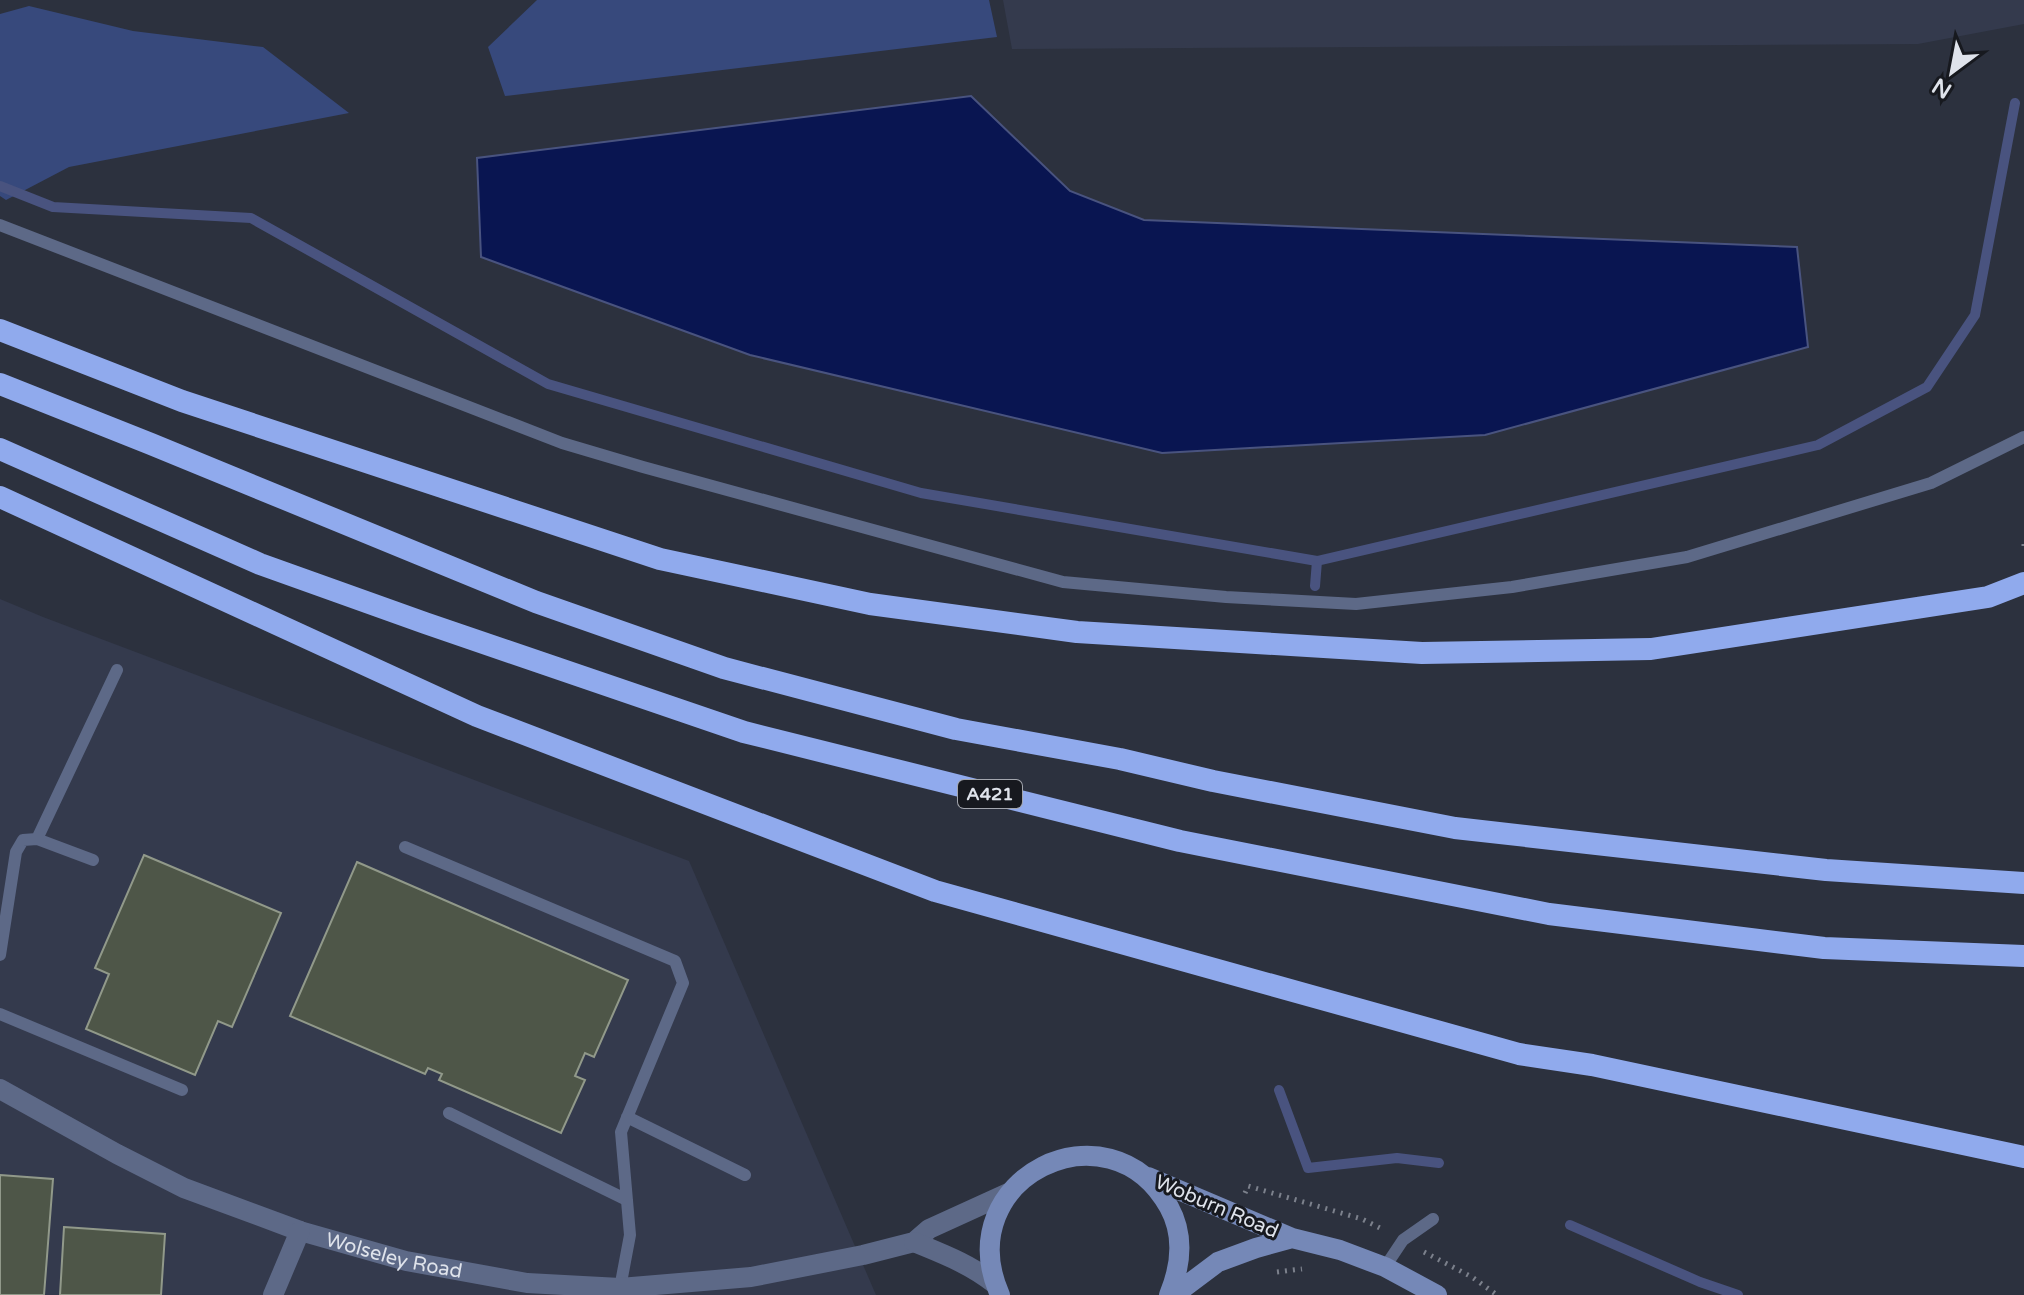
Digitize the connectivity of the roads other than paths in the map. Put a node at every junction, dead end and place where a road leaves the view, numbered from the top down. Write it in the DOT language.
graph roads {
  1 [pos="0,225"];
  2 [pos="0,330"];
  3 [pos="0,384"];
  4 [pos="2024,437"];
  5 [pos="0,449"];
  6 [pos="0,497"];
  7 [pos="2024,583"];
  8 [pos="117,670"];
  9 [pos="37,839"];
  10 [pos="405,847"];
  11 [pos="93,860"];
  12 [pos="2024,883"];
  13 [pos="0,955"];
  14 [pos="2024,956"];
  15 [pos="0,1014"];
  16 [pos="0,1089"];
  17 [pos="182,1090"];
  18 [pos="449,1113"];
  19 [pos="627,1117"];
  20 [pos="2024,1157"];
  21 [pos="1141,1173"];
  22 [pos="745,1175"];
  23 [pos="1008,1193"];
  24 [pos="627,1200"];
  25 [pos="1433,1219"];
  26 [pos="300,1231"];
  27 [pos="1292,1238"];
  28 [pos="914,1242"];
  29 [pos="1385,1267"];
  30 [pos="620,1288"];
  31 [pos="997,1290"];
  32 [pos="273,1295"];
  33 [pos="1172,1295"];
  34 [pos="1437,1295"];
  1 -- 4 [label="lane"];
  2 -- 7 [label="highway"];
  3 -- 12 [label="highway"];
  5 -- 14 [label="highway, A421"];
  6 -- 20 [label="highway"];
  8 -- 9 [label="lane"];
  9 -- 11 [label="lane"];
  9 -- 13 [label="lane"];
  10 -- 19 [label="lane"];
  15 -- 17 [label="lane"];
  16 -- 26 [label="street, Wolseley Road"];
  18 -- 24 [label="lane"];
  19 -- 22 [label="lane"];
  19 -- 24 [label="lane"];
  21 -- 23 [label="main road, Woburn Road"];
  21 -- 27 [label="main road, Woburn Road"];
  21 -- 33 [label="main road"];
  23 -- 28 [label="street, Wolseley Road"];
  23 -- 31 [label="main road"];
  24 -- 30 [label="lane"];
  25 -- 29 [label="lane"];
  26 -- 30 [label="street, Wolseley Road"];
  26 -- 32 [label="street"];
  27 -- 29 [label="main road, Woburn Road"];
  27 -- 33 [label="main road, Woburn Road"];
  28 -- 30 [label="street, Wolseley Road"];
  28 -- 31 [label="street"];
  29 -- 34 [label="main road, Woburn Road"];
}
